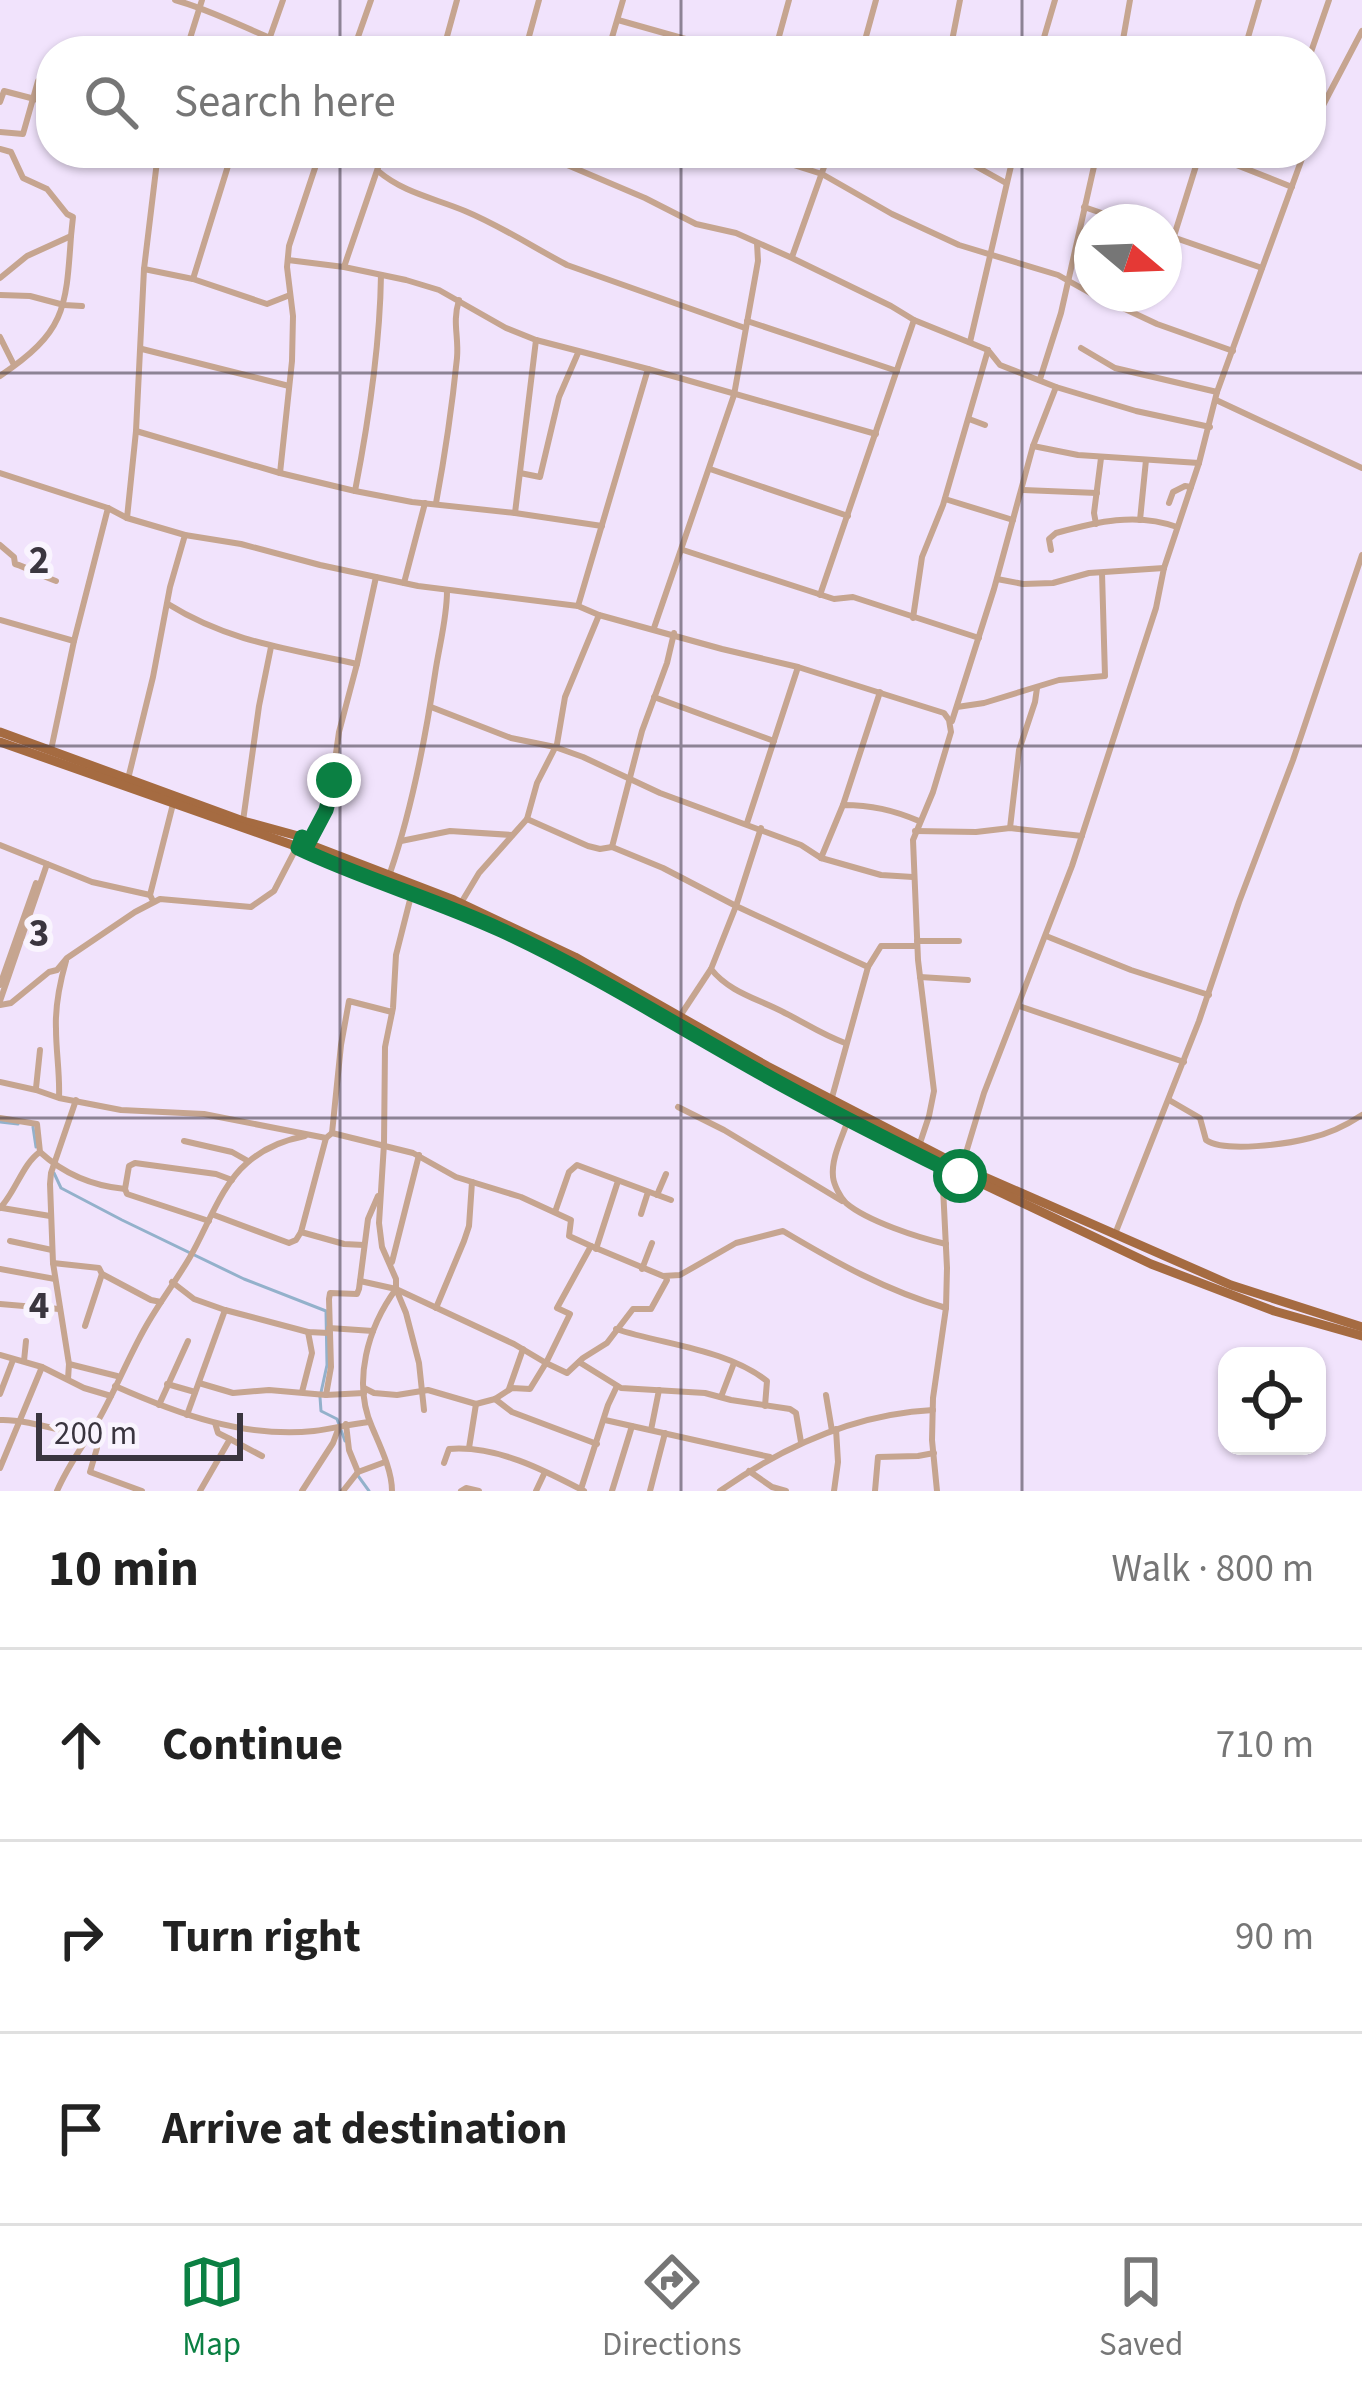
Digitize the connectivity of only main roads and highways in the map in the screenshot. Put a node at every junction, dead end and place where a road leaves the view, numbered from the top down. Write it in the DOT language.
graph roads {
  1 [pos="1,742"];
  2 [pos="303,843"];
  3 [pos="1113,1240"];
  4 [pos="1362,1331"];
  1 -- 2 [label="main road"];
  1 -- 2 [label="main road"];
  2 -- 3 [label="main road"];
  2 -- 3 [label="main road"];
  3 -- 4 [label="main road"];
}
